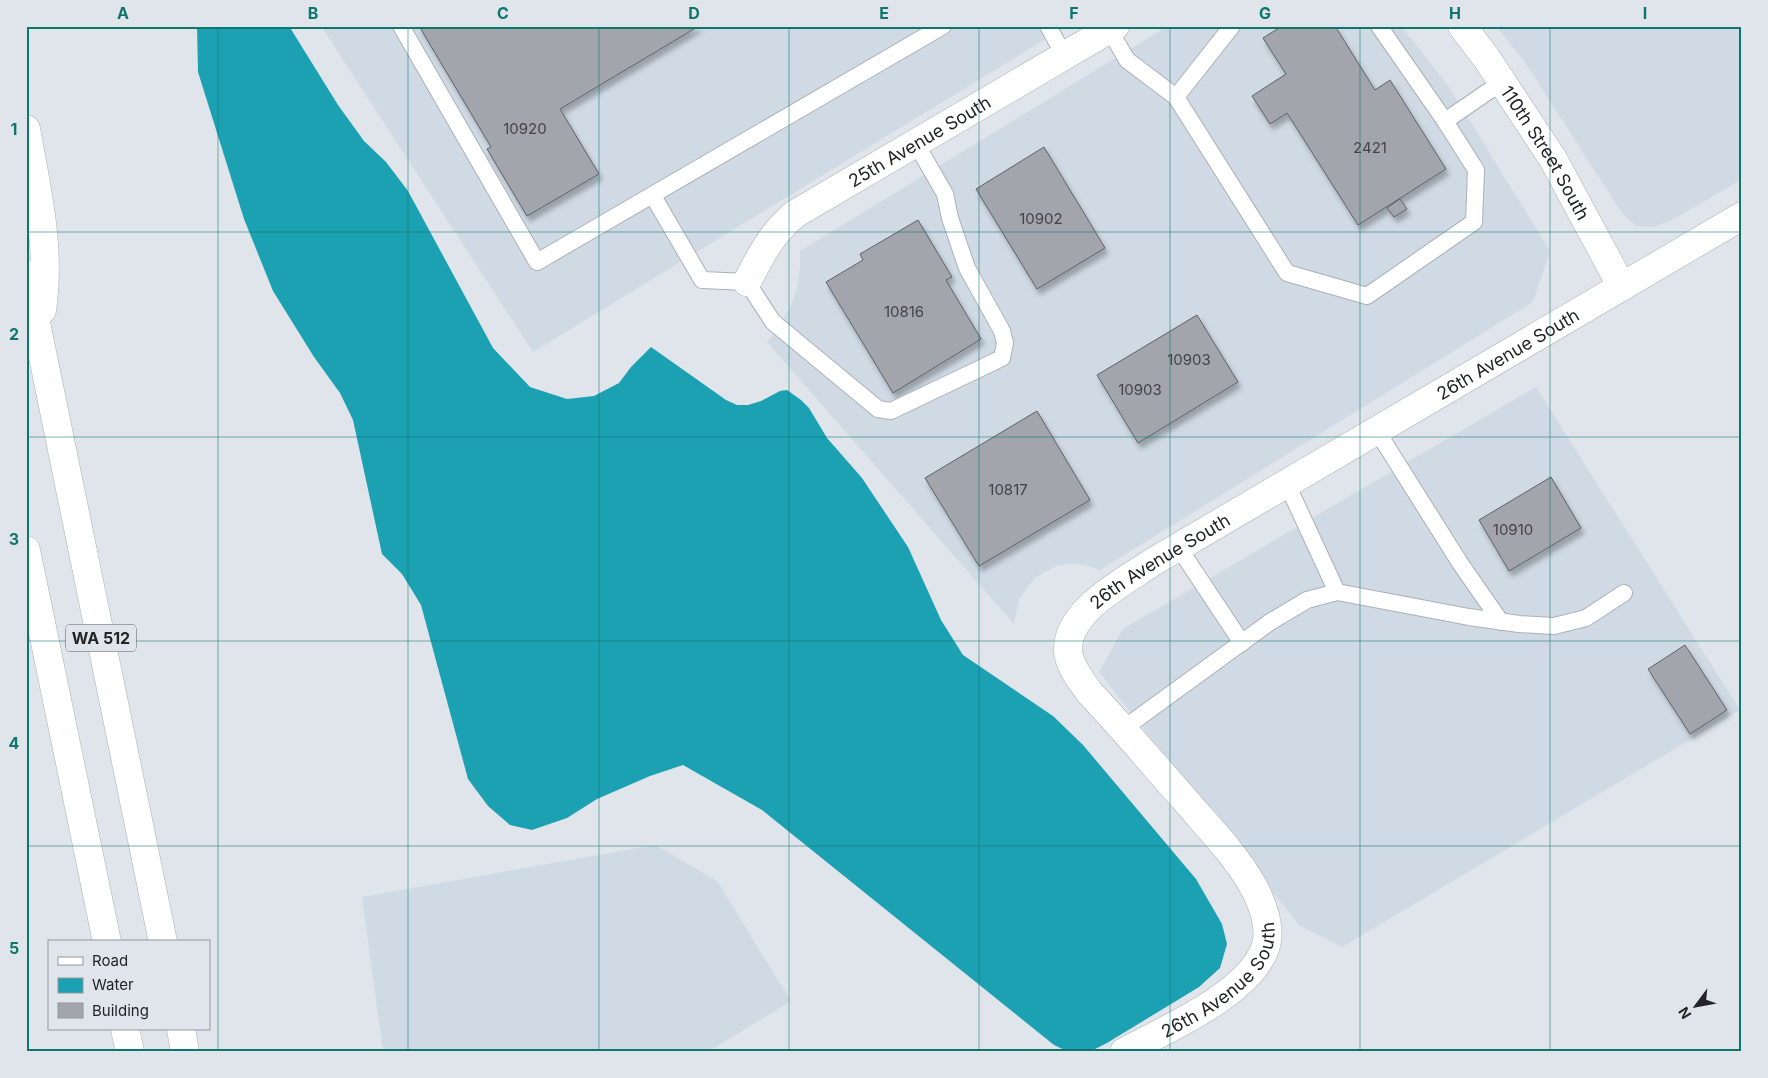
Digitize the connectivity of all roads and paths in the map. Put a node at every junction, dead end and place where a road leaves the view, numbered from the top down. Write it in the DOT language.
graph roads {
  1 [pos="400,26"];
  2 [pos="943,26"];
  3 [pos="1048,26"];
  4 [pos="1232,26"];
  5 [pos="1379,26"];
  6 [pos="1462,26"];
  7 [pos="1112,28"];
  8 [pos="1064,56"];
  9 [pos="1502,82"];
  10 [pos="1176,96"];
  11 [pos="1445,121"];
  12 [pos="26,129"];
  13 [pos="915,142"];
  14 [pos="652,196"];
  15 [pos="1742,216"];
  16 [pos="26,274"];
  17 [pos="747,282"];
  18 [pos="1622,287"];
  19 [pos="39,333"];
  20 [pos="1376,431"];
  21 [pos="1287,484"];
  22 [pos="1179,548"];
  23 [pos="26,550"];
  24 [pos="1337,592"];
  25 [pos="1624,593"];
  26 [pos="1501,622"];
  27 [pos="1242,643"];
  28 [pos="1123,730"];
  29 [pos="107,940"];
  30 [pos="163,940"];
  31 [pos="125,1030"];
  32 [pos="181,1030"];
  33 [pos="130,1052"];
  34 [pos="185,1052"];
  35 [pos="1124,1052"];
  1 -- 14 [label="lane"];
  2 -- 14 [label="lane"];
  3 -- 8 [label="lane"];
  4 -- 10 [label="lane"];
  5 -- 11 [label="lane"];
  6 -- 9 [label="main road, 110th Street South"];
  7 -- 8 [label="main road, 25th Avenue South"];
  7 -- 10 [label="lane"];
  8 -- 13 [label="main road, 25th Avenue South"];
  9 -- 11 [label="lane"];
  9 -- 18 [label="main road, 110th Street South"];
  10 -- 11 [label="lane"];
  12 -- 19 [label="main road"];
  13 -- 17 [label="main road, 25th Avenue South"];
  13 -- 17 [label="lane"];
  14 -- 17 [label="lane"];
  15 -- 18 [label="main road, 26th Avenue South"];
  16 -- 19 [label="main road, WA 512"];
  18 -- 20 [label="main road, 26th Avenue South"];
  19 -- 30 [label="main road, WA 512"];
  20 -- 21 [label="main road, 26th Avenue South"];
  20 -- 26 [label="lane"];
  21 -- 22 [label="main road, 26th Avenue South"];
  21 -- 24 [label="lane"];
  22 -- 27 [label="lane"];
  22 -- 28 [label="main road, 26th Avenue South"];
  23 -- 29 [label="main road, WA 512"];
  24 -- 26 [label="lane"];
  24 -- 27 [label="lane"];
  25 -- 26 [label="lane"];
  27 -- 28 [label="lane"];
  28 -- 35 [label="main road, 26th Avenue South"];
  31 -- 33 [label="main road"];
  32 -- 34 [label="main road"];
}
